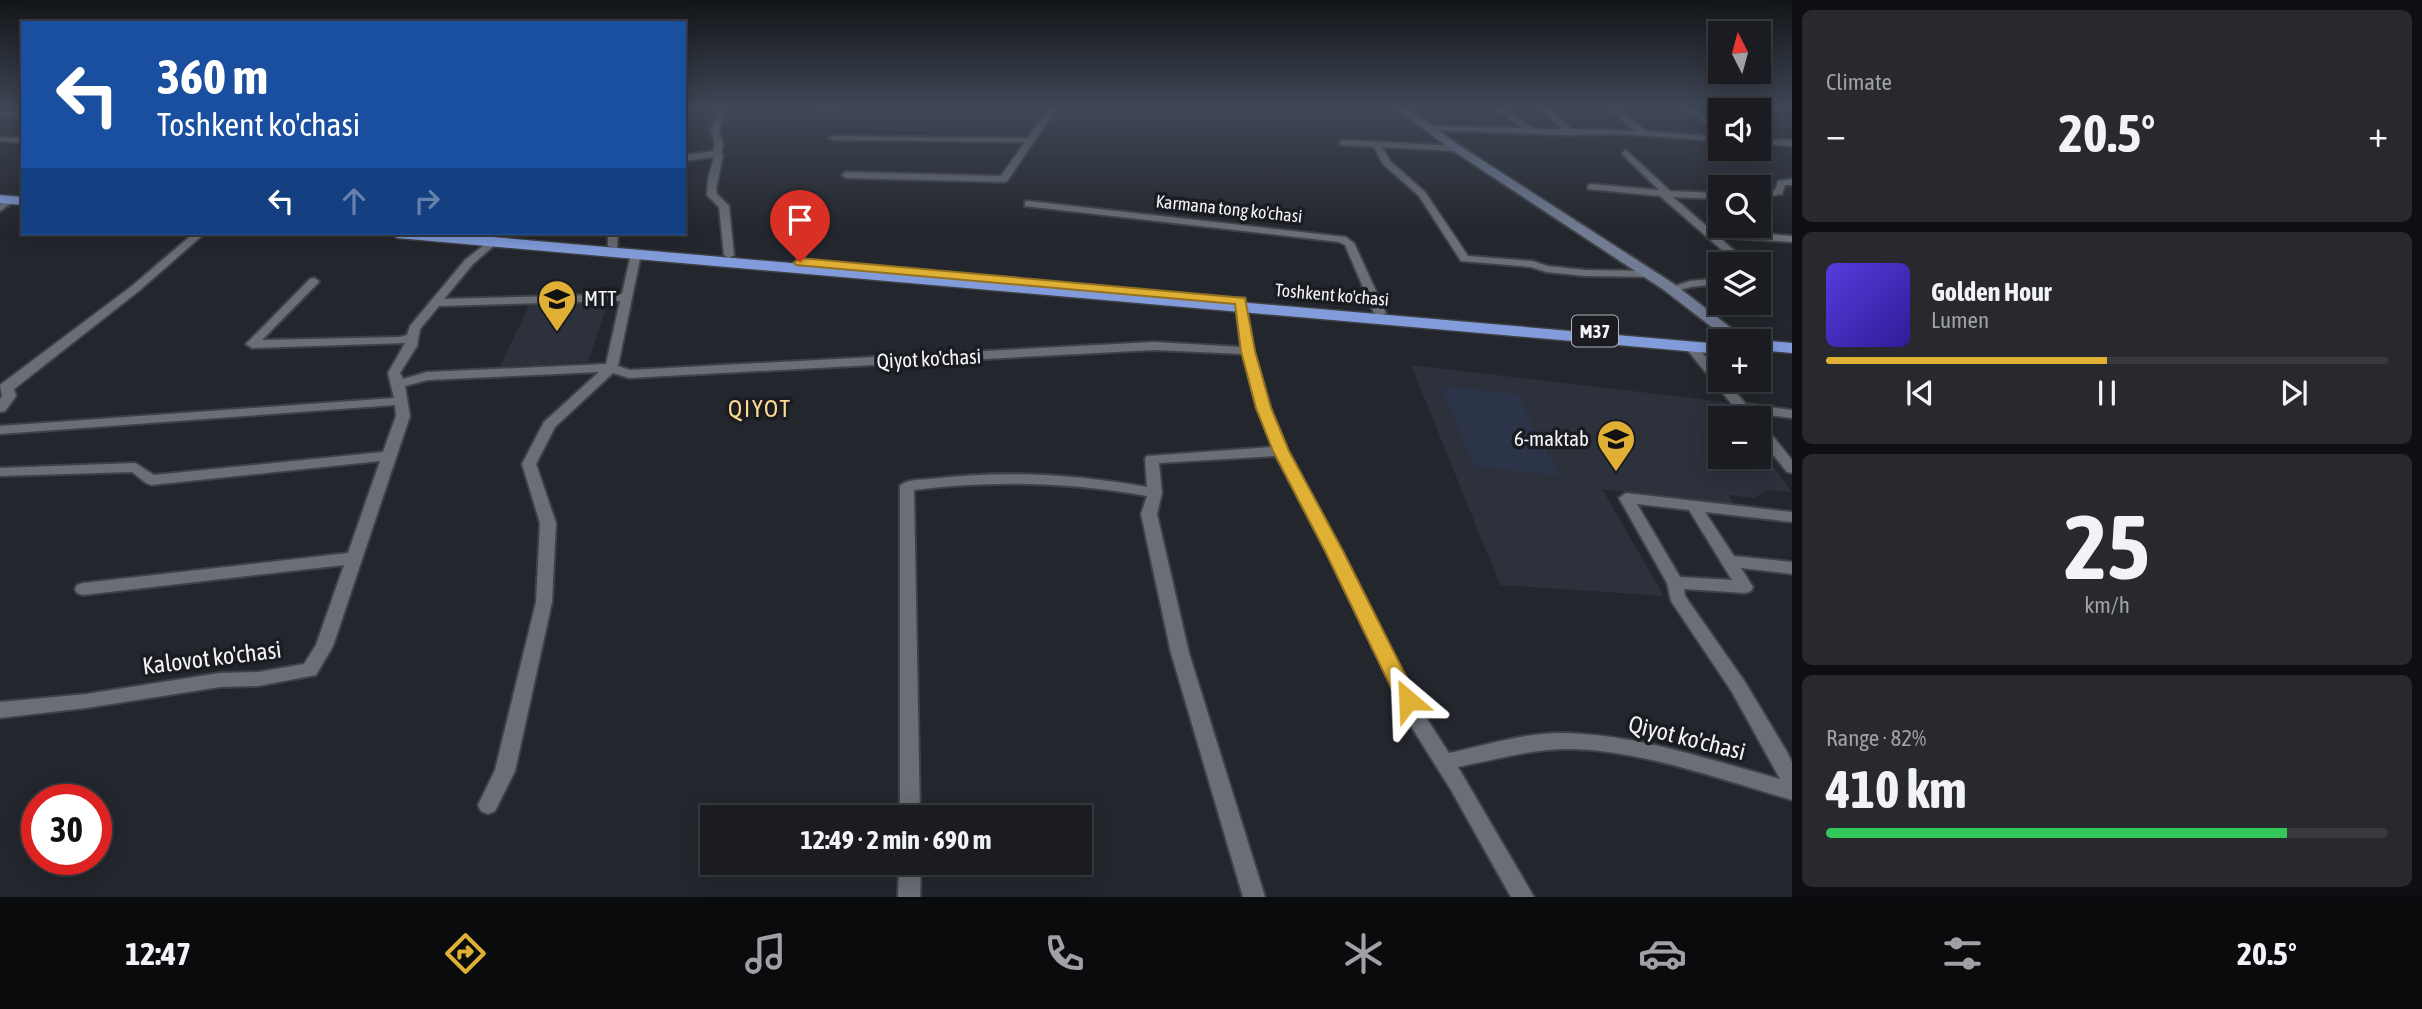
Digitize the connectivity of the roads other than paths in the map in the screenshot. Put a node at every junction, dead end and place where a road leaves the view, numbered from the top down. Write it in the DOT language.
graph roads {
  1 [pos="717,150"];
  2 [pos="1023,150"];
  3 [pos="1380,150"];
  4 [pos="1459,150"];
  5 [pos="1626,153"];
  6 [pos="715,154"];
  7 [pos="686,158"];
  8 [pos="846,175"];
  9 [pos="1792,182"];
  10 [pos="1591,187"];
  11 [pos="1666,193"];
  12 [pos="1771,193"];
  13 [pos="1708,195"];
  14 [pos="1028,204"];
  15 [pos="1708,230"];
  16 [pos="198,235"];
  17 [pos="419,235"];
  18 [pos="508,235"];
  19 [pos="1771,237"];
  20 [pos="1714,238"];
  21 [pos="613,239"];
  22 [pos="1792,239"];
  23 [pos="494,242"];
  24 [pos="1729,252"];
  25 [pos="636,254"];
  26 [pos="729,256"];
  27 [pos="1650,274"];
  28 [pos="314,281"];
  29 [pos="1708,282"];
  30 [pos="1672,289"];
  31 [pos="626,297"];
  32 [pos="435,303"];
  33 [pos="1241,304"];
  34 [pos="1380,313"];
  35 [pos="1724,329"];
  36 [pos="413,337"];
  37 [pos="1708,341"];
  38 [pos="1771,346"];
  39 [pos="1691,347"];
  40 [pos="1708,348"];
  41 [pos="1792,348"];
  42 [pos="1248,351"];
  43 [pos="1771,354"];
  44 [pos="1792,355"];
  45 [pos="611,368"];
  46 [pos="398,384"];
  47 [pos="3,389"];
  48 [pos="401,401"];
  49 [pos="1740,406"];
  50 [pos="0,408"];
  51 [pos="1771,414"];
  52 [pos="1792,414"];
  53 [pos="0,430"];
  54 [pos="1771,443"];
  55 [pos="1281,451"];
  56 [pos="390,456"];
  57 [pos="1792,469"];
  58 [pos="0,472"];
  59 [pos="1154,493"];
  60 [pos="1694,506"];
  61 [pos="1792,517"];
  62 [pos="356,558"];
  63 [pos="1729,561"];
  64 [pos="1792,568"];
  65 [pos="1675,583"];
  66 [pos="83,589"];
  67 [pos="0,710"];
  68 [pos="1445,762"];
  69 [pos="1792,782"];
  70 [pos="1792,791"];
  71 [pos="488,805"];
  72 [pos="910,805"];
  73 [pos="910,875"];
  74 [pos="909,897"];
  75 [pos="1254,897"];
  76 [pos="1523,897"];
  1 -- 6 [label="street"];
  2 -- 8 [label="street"];
  3 -- 27 [label="street"];
  4 -- 27 [label="street"];
  5 -- 11 [label="street"];
  6 -- 7 [label="street"];
  6 -- 26 [label="street"];
  9 -- 12 [label="street"];
  10 -- 11 [label="street"];
  11 -- 13 [label="street"];
  11 -- 15 [label="street"];
  14 -- 34 [label="street, Karmana tong ko'chasi"];
  16 -- 47 [label="street"];
  17 -- 23 [label="highway, Toshkent ko'chasi / M37"];
  18 -- 21 [label="highway, Toshkent ko'chasi / M37"];
  19 -- 22 [label="street"];
  20 -- 24 [label="street"];
  21 -- 26 [label="highway, Toshkent ko'chasi / M37"];
  23 -- 25 [label="highway, Toshkent ko'chasi / M37"];
  23 -- 32 [label="street, Kalovot ko'chasi"];
  25 -- 31 [label="street"];
  25 -- 33 [label="highway, Toshkent ko'chasi / M37"];
  26 -- 33 [label="highway, Toshkent ko'chasi / M37"];
  27 -- 30 [label="street"];
  28 -- 36 [label="street"];
  29 -- 30 [label="street"];
  30 -- 35 [label="street"];
  31 -- 32 [label="street"];
  31 -- 45 [label="street"];
  32 -- 36 [label="street, Kalovot ko'chasi"];
  33 -- 34 [label="highway, Toshkent ko'chasi / M37"];
  33 -- 39 [label="highway, Toshkent ko'chasi / M37"];
  33 -- 42 [label="street"];
  34 -- 37 [label="highway, Toshkent ko'chasi / M37"];
  36 -- 46 [label="street, Kalovot ko'chasi"];
  38 -- 41 [label="highway"];
  39 -- 40 [label="highway, Toshkent ko'chasi / M37"];
  39 -- 49 [label="street"];
  42 -- 45 [label="street, Qiyot ko'chasi"];
  42 -- 55 [label="street"];
  43 -- 44 [label="highway"];
  45 -- 46 [label="street, Qiyot ko'chasi"];
  45 -- 71 [label="street"];
  46 -- 48 [label="street, Kalovot ko'chasi"];
  47 -- 50 [label="street"];
  48 -- 53 [label="street"];
  48 -- 56 [label="street, Kalovot ko'chasi"];
  51 -- 52 [label="street"];
  54 -- 57 [label="street"];
  55 -- 59 [label="street"];
  55 -- 68 [label="street"];
  56 -- 58 [label="street"];
  56 -- 62 [label="street, Kalovot ko'chasi"];
  59 -- 72 [label="street"];
  59 -- 75 [label="street"];
  60 -- 61 [label="street"];
  60 -- 63 [label="street"];
  60 -- 65 [label="street"];
  62 -- 66 [label="street"];
  62 -- 67 [label="street, Kalovot ko'chasi"];
  63 -- 64 [label="street"];
  63 -- 65 [label="street"];
  65 -- 69 [label="street"];
  68 -- 70 [label="street, Qiyot ko'chasi"];
  68 -- 76 [label="street"];
  73 -- 74 [label="street"];
}
